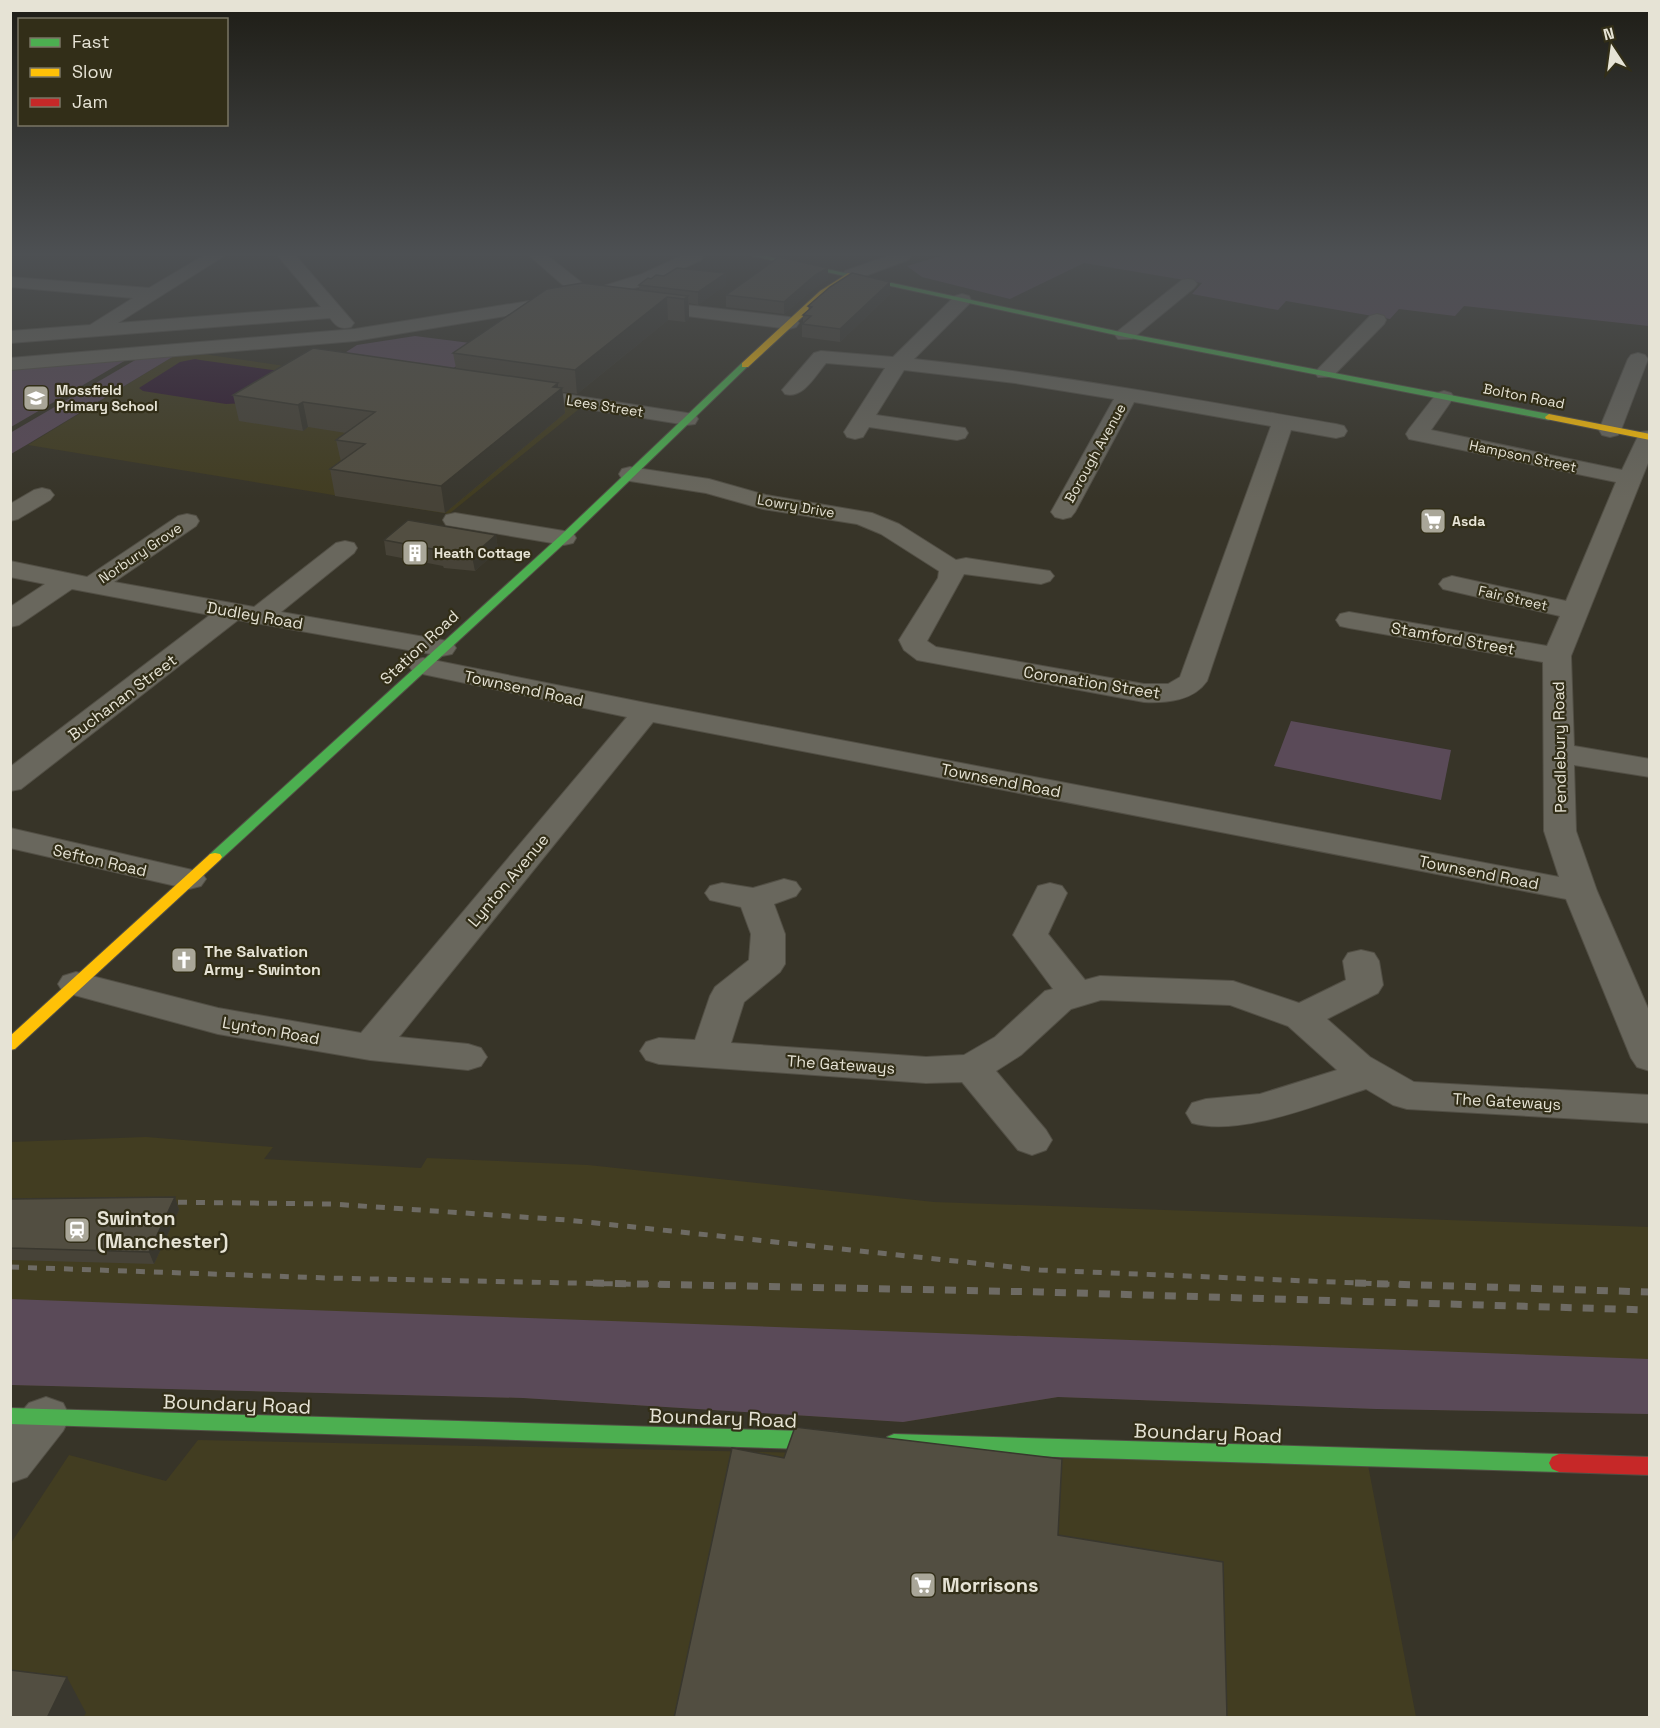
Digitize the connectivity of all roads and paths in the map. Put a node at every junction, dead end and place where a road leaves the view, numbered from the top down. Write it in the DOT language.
graph roads {
  1 [pos="83,337"];
  2 [pos="337,337"];
  3 [pos="775,337"];
  4 [pos="925,337"];
  5 [pos="1134,337"];
  6 [pos="1360,337"];
  7 [pos="243,345"];
  8 [pos="1638,359"];
  9 [pos="284,360"];
  10 [pos="46,361"];
  11 [pos="899,362"];
  12 [pos="10,364"];
  13 [pos="1324,373"];
  14 [pos="792,390"];
  15 [pos="505,391"];
  16 [pos="1127,395"];
  17 [pos="1444,397"];
  18 [pos="687,419"];
  19 [pos="1283,422"];
  20 [pos="1610,430"];
  21 [pos="1336,431"];
  22 [pos="957,433"];
  23 [pos="1649,437"];
  24 [pos="630,474"];
  25 [pos="1629,478"];
  26 [pos="42,495"];
  27 [pos="1063,512"];
  28 [pos="10,514"];
  29 [pos="455,520"];
  30 [pos="188,521"];
  31 [pos="564,538"];
  32 [pos="345,548"];
  33 [pos="952,568"];
  34 [pos="10,569"];
  35 [pos="1041,576"];
  36 [pos="79,583"];
  37 [pos="1452,584"];
  38 [pos="1574,611"];
  39 [pos="246,614"];
  40 [pos="10,619"];
  41 [pos="1349,621"];
  42 [pos="1557,656"];
  43 [pos="433,657"];
  44 [pos="646,712"];
  45 [pos="1559,753"];
  46 [pos="1650,768"];
  47 [pos="10,782"];
  48 [pos="10,838"];
  49 [pos="189,879"];
  50 [pos="1580,891"];
  51 [pos="1050,893"];
  52 [pos="754,894"];
  53 [pos="1361,961"];
  54 [pos="76,984"];
  55 [pos="1077,995"];
  56 [pos="1301,1017"];
  57 [pos="10,1045"];
  58 [pos="370,1047"];
  59 [pos="659,1051"];
  60 [pos="709,1054"];
  61 [pos="468,1056"];
  62 [pos="1650,1058"];
  63 [pos="972,1068"];
  64 [pos="1370,1074"];
  65 [pos="1650,1109"];
  66 [pos="1206,1113"];
  67 [pos="1032,1140"];
  68 [pos="28,1417"];
  69 [pos="855,1442"];
  70 [pos="879,1443"];
  71 [pos="10,1462"];
  72 [pos="1650,1466"];
  1 -- 10 [label="street"];
  2 -- 7 [label="street"];
  3 -- 18 [label="main road, Station Road"];
  4 -- 11 [label="street"];
  5 -- 13 [label="main road, Bolton Road"];
  6 -- 13 [label="street"];
  7 -- 9 [label="street"];
  7 -- 10 [label="street"];
  8 -- 20 [label="street"];
  10 -- 12 [label="street"];
  11 -- 14 [label="street"];
  11 -- 16 [label="street"];
  11 -- 22 [label="street"];
  13 -- 17 [label="main road, Bolton Road"];
  15 -- 18 [label="street, Lees Street"];
  16 -- 19 [label="street"];
  16 -- 27 [label="street, Borough Avenue"];
  17 -- 20 [label="main road, Bolton Road"];
  17 -- 25 [label="street, Hampson Street"];
  18 -- 24 [label="main road, Station Road"];
  19 -- 21 [label="street"];
  19 -- 33 [label="street, Coronation Street"];
  20 -- 23 [label="main road, Bolton Road"];
  23 -- 25 [label="street, Pendlebury Road"];
  24 -- 31 [label="main road, Station Road"];
  24 -- 33 [label="street, Lowry Drive"];
  25 -- 38 [label="street, Pendlebury Road"];
  26 -- 28 [label="street"];
  29 -- 31 [label="street"];
  30 -- 36 [label="street, Norbury Grove"];
  31 -- 43 [label="main road, Station Road"];
  32 -- 39 [label="street, Buchanan Street"];
  33 -- 35 [label="street"];
  34 -- 36 [label="street, Dudley Road"];
  36 -- 39 [label="street, Dudley Road"];
  36 -- 40 [label="street, Norbury Grove"];
  37 -- 38 [label="street, Fair Street"];
  38 -- 42 [label="street, Pendlebury Road"];
  39 -- 43 [label="street, Dudley Road"];
  39 -- 47 [label="street, Buchanan Street"];
  41 -- 42 [label="street, Stamford Street"];
  42 -- 45 [label="street, Pendlebury Road"];
  43 -- 44 [label="street, Townsend Road"];
  43 -- 49 [label="main road, Station Road"];
  44 -- 50 [label="street, Townsend Road"];
  44 -- 58 [label="street, Lynton Avenue"];
  45 -- 46 [label="street"];
  45 -- 50 [label="street, Pendlebury Road"];
  48 -- 49 [label="street, Sefton Road"];
  49 -- 54 [label="main road, Station Road"];
  50 -- 62 [label="street, Pendlebury Road"];
  51 -- 55 [label="street"];
  52 -- 60 [label="street"];
  53 -- 56 [label="street"];
  54 -- 57 [label="main road, Station Road"];
  54 -- 58 [label="street, Lynton Road"];
  55 -- 56 [label="street, The Gateways"];
  55 -- 63 [label="street, The Gateways"];
  56 -- 64 [label="street, The Gateways"];
  58 -- 61 [label="street, Lynton Road"];
  59 -- 60 [label="street, The Gateways"];
  60 -- 63 [label="street, The Gateways"];
  63 -- 67 [label="street"];
  64 -- 65 [label="street, The Gateways"];
  64 -- 66 [label="street"];
  68 -- 69 [label="main road, Boundary Road"];
  68 -- 71 [label="street"];
  70 -- 72 [label="main road, Boundary Road"];
}
